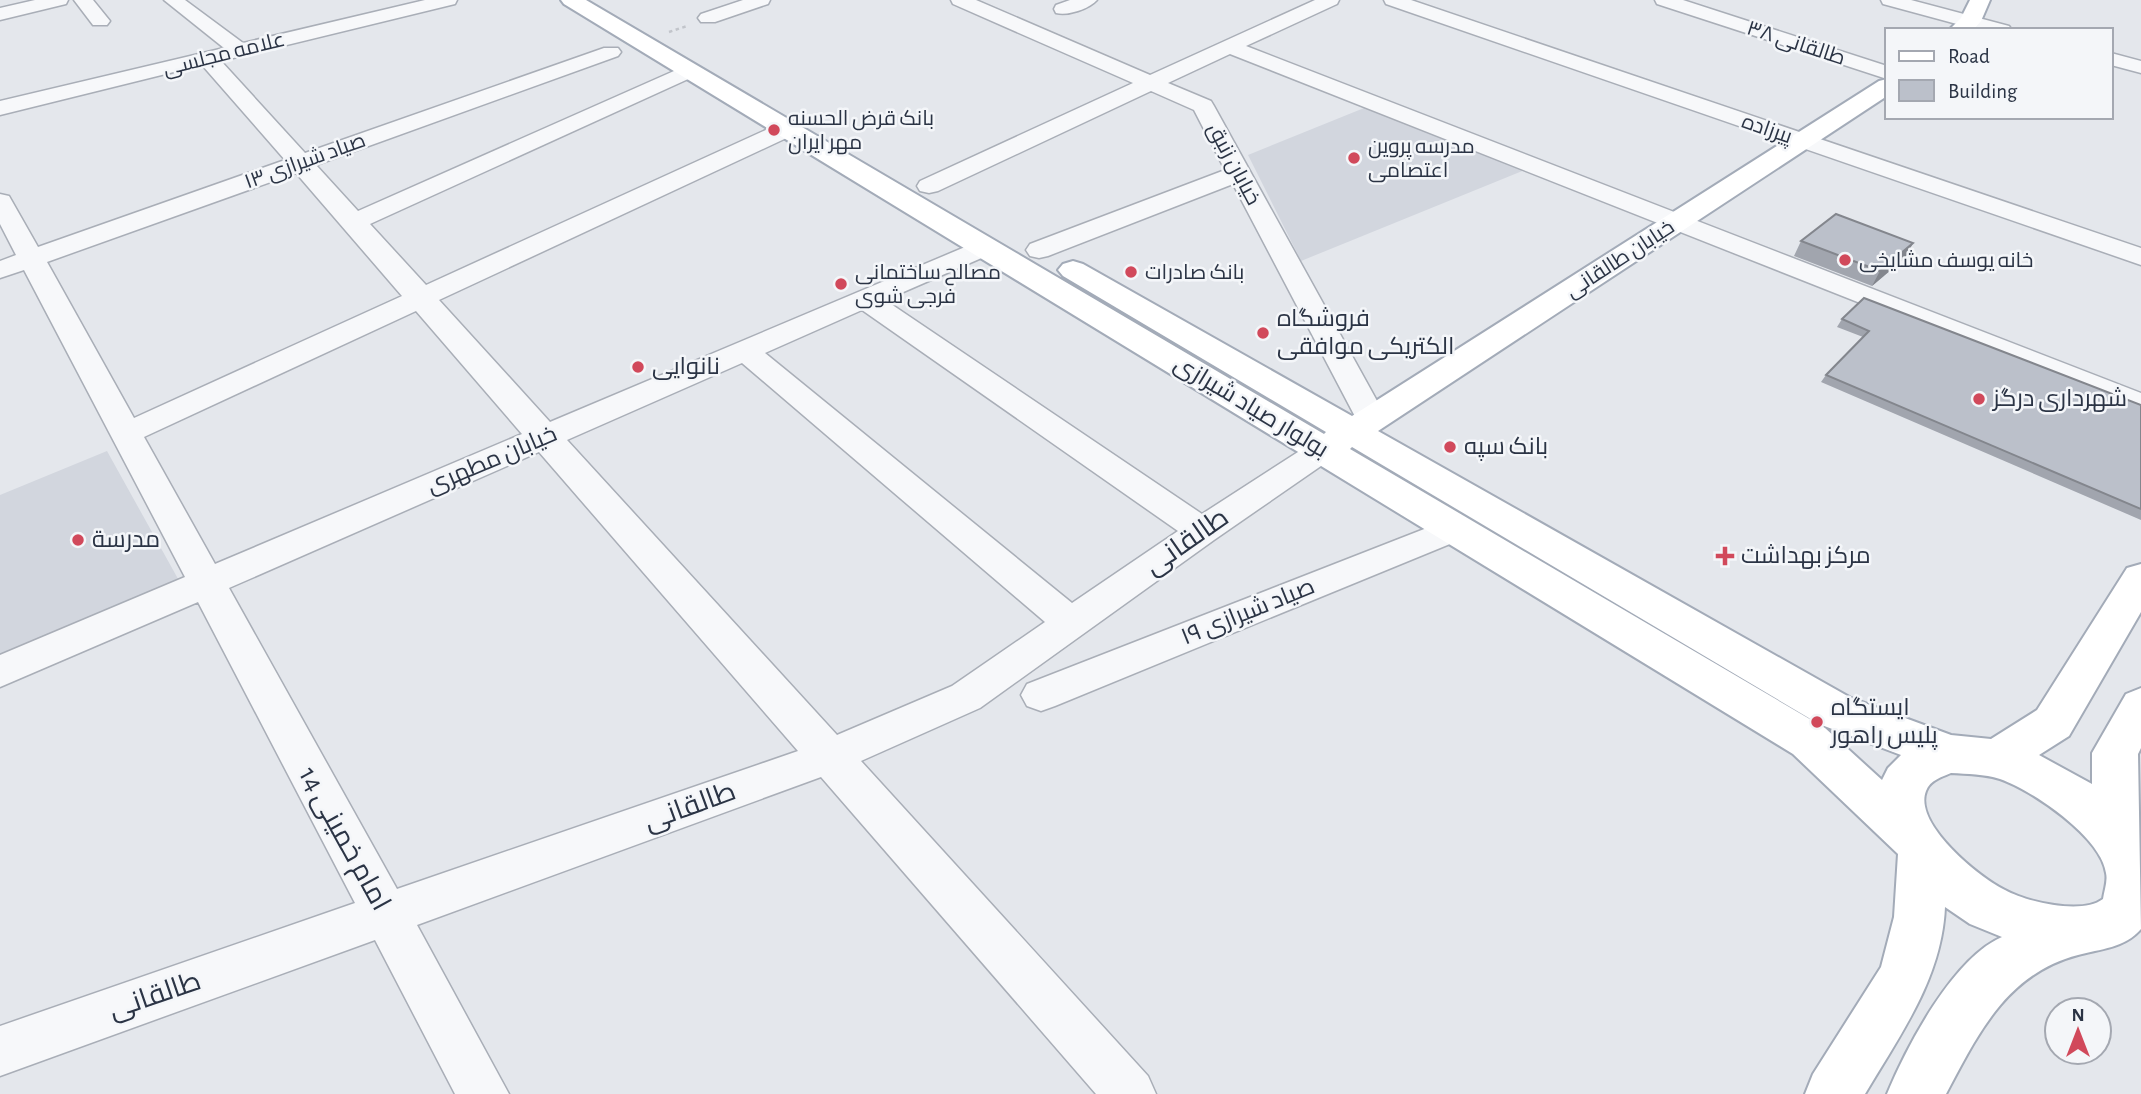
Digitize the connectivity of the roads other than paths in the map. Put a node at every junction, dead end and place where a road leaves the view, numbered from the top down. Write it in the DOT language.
graph roads {
  1 [pos="59,0"];
  2 [pos="83,0"];
  3 [pos="173,0"];
  4 [pos="369,0"];
  5 [pos="448,0"];
  6 [pos="571,0"];
  7 [pos="607,0"];
  8 [pos="761,0"];
  9 [pos="960,0"];
  10 [pos="1088,0"];
  11 [pos="1330,0"];
  12 [pos="1393,0"];
  13 [pos="1664,0"];
  14 [pos="1890,0"];
  15 [pos="1980,0"];
  16 [pos="1063,9"];
  17 [pos="0,14"];
  18 [pos="389,14"];
  19 [pos="708,18"];
  20 [pos="100,21"];
  21 [pos="1965,26"];
  22 [pos="1984,28"];
  23 [pos="1230,47"];
  24 [pos="611,52"];
  25 [pos="223,54"];
  26 [pos="2113,60"];
  27 [pos="2141,67"];
  28 [pos="690,71"];
  29 [pos="1885,72"];
  30 [pos="1151,83"];
  31 [pos="1885,87"];
  32 [pos="0,108"];
  33 [pos="787,129"];
  34 [pos="1802,141"];
  35 [pos="300,163"];
  36 [pos="1239,173"];
  37 [pos="929,187"];
  38 [pos="0,201"];
  39 [pos="353,222"];
  40 [pos="1676,222"];
  41 [pos="984,247"];
  42 [pos="1039,250"];
  43 [pos="2141,257"];
  44 [pos="32,259"];
  45 [pos="0,270"];
  46 [pos="421,298"];
  47 [pos="865,299"];
  48 [pos="745,351"];
  49 [pos="2141,404"];
  50 [pos="125,434"];
  51 [pos="1349,434"];
  52 [pos="544,437"];
  53 [pos="1455,529"];
  54 [pos="1202,531"];
  55 [pos="2141,578"];
  56 [pos="205,583"];
  57 [pos="1071,623"];
  58 [pos="0,672"];
  59 [pos="1041,695"];
  60 [pos="2141,706"];
  61 [pos="1950,754"];
  62 [pos="829,757"];
  63 [pos="1996,759"];
  64 [pos="2115,840"];
  65 [pos="1917,845"];
  66 [pos="2134,912"];
  67 [pos="386,915"];
  68 [pos="2072,932"];
  69 [pos="0,1051"];
  70 [pos="483,1094"];
  71 [pos="1130,1094"];
  72 [pos="1833,1094"];
  73 [pos="1914,1094"];
  1 -- 17 [label="street"];
  2 -- 20 [label="street"];
  3 -- 25 [label="street"];
  4 -- 18 [label="street"];
  5 -- 18 [label="street, علامه مجلسی"];
  6 -- 28 [label="main road, بولوار صیاد شیرازی"];
  7 -- 37 [label="main road, بولوار صیاد شیرازی"];
  8 -- 19 [label="street"];
  9 -- 30 [label="street, خیابان زنبق"];
  10 -- 16 [label="street"];
  11 -- 23 [label="street"];
  12 -- 34 [label="street, پیرزاده"];
  13 -- 29 [label="street, طالقانی ۳۸"];
  14 -- 21 [label="street"];
  15 -- 21 [label="main road"];
  18 -- 25 [label="street, علامه مجلسی"];
  21 -- 22 [label="street"];
  23 -- 30 [label="street"];
  23 -- 40 [label="street"];
  24 -- 35 [label="street, صیاد شیرازی ۱۳"];
  25 -- 32 [label="street, علامه مجلسی"];
  25 -- 35 [label="street"];
  26 -- 27 [label="street"];
  28 -- 33 [label="main road, بولوار صیاد شیرازی"];
  28 -- 39 [label="street"];
  30 -- 36 [label="street, خیابان زنبق"];
  30 -- 37 [label="street"];
  31 -- 34 [label="main road, خیابان طالقانی"];
  33 -- 41 [label="main road, بولوار صیاد شیرازی"];
  33 -- 46 [label="street"];
  34 -- 40 [label="main road, خیابان طالقانی"];
  34 -- 43 [label="street, پیرزاده"];
  35 -- 39 [label="street"];
  35 -- 44 [label="street, صیاد شیرازی ۱۳"];
  36 -- 42 [label="street"];
  36 -- 51 [label="street, خیابان زنبق"];
  37 -- 42 [label="main road, بولوار صیاد شیرازی"];
  38 -- 44 [label="street, امام خمینی 14"];
  39 -- 46 [label="street"];
  40 -- 49 [label="street"];
  40 -- 51 [label="main road, خیابان طالقانی"];
  41 -- 47 [label="street, خیابان مطهری"];
  41 -- 51 [label="main road, بولوار صیاد شیرازی"];
  42 -- 51 [label="main road, بولوار صیاد شیرازی"];
  44 -- 45 [label="street, صیاد شیرازی ۱۳"];
  44 -- 50 [label="street, امام خمینی 14"];
  46 -- 50 [label="street"];
  46 -- 52 [label="street"];
  47 -- 48 [label="street, خیابان مطهری"];
  47 -- 54 [label="street"];
  48 -- 52 [label="street, خیابان مطهری"];
  48 -- 57 [label="street"];
  50 -- 56 [label="street, امام خمینی 14"];
  51 -- 53 [label="main road, بولوار صیاد شیرازی"];
  51 -- 54 [label="street, طالقانی"];
  51 -- 61 [label="main road, بولوار صیاد شیرازی"];
  52 -- 56 [label="street, خیابان مطهری"];
  52 -- 62 [label="street"];
  53 -- 59 [label="street, صیاد شیرازی ۱۹"];
  53 -- 65 [label="main road, بولوار صیاد شیرازی"];
  54 -- 57 [label="street, طالقانی"];
  55 -- 63 [label="main road"];
  56 -- 58 [label="street, خیابان مطهری"];
  56 -- 67 [label="street, امام خمینی 14"];
  57 -- 62 [label="street, طالقانی"];
  60 -- 64 [label="main road"];
  61 -- 63 [label="main road"];
  61 -- 65 [label="main road"];
  62 -- 67 [label="street, طالقانی"];
  62 -- 71 [label="street"];
  63 -- 64 [label="main road"];
  64 -- 66 [label="main road"];
  65 -- 68 [label="main road, بولوار صیاد شیرازی"];
  65 -- 72 [label="main road"];
  66 -- 68 [label="main road"];
  67 -- 69 [label="street, طالقانی"];
  67 -- 70 [label="street, امام خمینی 14"];
  68 -- 73 [label="main road"];
}
